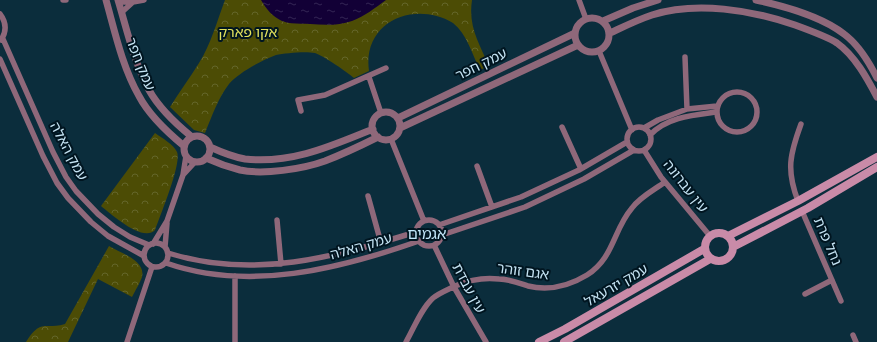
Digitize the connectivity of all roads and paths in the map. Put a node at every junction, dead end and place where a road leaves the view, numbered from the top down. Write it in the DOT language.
graph roads {
  1 [pos="63,0"];
  2 [pos="66,0"];
  3 [pos="106,0"];
  4 [pos="144,0"];
  5 [pos="579,0"];
  6 [pos="658,0"];
  7 [pos="756,0"];
  8 [pos="118,1"];
  9 [pos="133,2"];
  10 [pos="777,2"];
  11 [pos="122,12"];
  12 [pos="0,14"];
  13 [pos="586,19"];
  14 [pos="602,21"];
  15 [pos="575,33"];
  16 [pos="610,33"];
  17 [pos="1,40"];
  18 [pos="578,45"];
  19 [pos="599,51"];
  20 [pos="685,57"];
  21 [pos="0,59"];
  22 [pos="386,68"];
  23 [pos="369,77"];
  24 [pos="877,78"];
  25 [pos="877,97"];
  26 [pos="687,109"];
  27 [pos="716,109"];
  28 [pos="301,111"];
  29 [pos="381,113"];
  30 [pos="398,118"];
  31 [pos="801,124"];
  32 [pos="562,127"];
  33 [pos="400,128"];
  34 [pos="644,128"];
  35 [pos="373,129"];
  36 [pos="632,130"];
  37 [pos="650,135"];
  38 [pos="192,137"];
  39 [pos="378,137"];
  40 [pos="391,139"];
  41 [pos="627,142"];
  42 [pos="184,146"];
  43 [pos="210,147"];
  44 [pos="634,150"];
  45 [pos="644,150"];
  46 [pos="186,156"];
  47 [pos="877,157"];
  48 [pos="206,158"];
  49 [pos="195,162"];
  50 [pos="477,166"];
  51 [pos="877,167"];
  52 [pos="580,169"];
  53 [pos="183,175"];
  54 [pos="665,182"];
  55 [pos="368,196"];
  56 [pos="798,201"];
  57 [pos="492,207"];
  58 [pos="802,211"];
  59 [pos="277,220"];
  60 [pos="167,221"];
  61 [pos="424,221"];
  62 [pos="439,225"];
  63 [pos="416,232"];
  64 [pos="442,235"];
  65 [pos="710,236"];
  66 [pos="728,236"];
  67 [pos="419,241"];
  68 [pos="381,243"];
  69 [pos="151,244"];
  70 [pos="434,245"];
  71 [pos="165,247"];
  72 [pos="733,247"];
  73 [pos="704,249"];
  74 [pos="168,253"];
  75 [pos="144,256"];
  76 [pos="710,259"];
  77 [pos="166,263"];
  78 [pos="281,264"];
  79 [pos="152,267"];
  80 [pos="235,276"];
  81 [pos="832,280"];
  82 [pos="454,287"];
  83 [pos="805,294"];
  84 [pos="841,301"];
  85 [pos="853,334"];
  86 [pos="127,342"];
  87 [pos="235,342"];
  88 [pos="406,342"];
  89 [pos="486,342"];
  90 [pos="539,342"];
  91 [pos="564,342"];
  92 [pos="856,342"];
  1 -- 2 [label="street"];
  3 -- 42 [label="street, עמק חפר"];
  4 -- 9 [label="street"];
  5 -- 13 [label="street"];
  6 -- 14 [label="street"];
  7 -- 10 [label="street"];
  8 -- 9 [label="street"];
  8 -- 11 [label="street, עמק חפר"];
  9 -- 11 [label="street"];
  10 -- 24 [label="street"];
  11 -- 38 [label="street, עמק חפר"];
  12 -- 17 [label="street"];
  13 -- 14 [label="street"];
  13 -- 15 [label="street"];
  14 -- 16 [label="street"];
  15 -- 18 [label="street"];
  15 -- 30 [label="street, עמק חפר"];
  16 -- 19 [label="street"];
  16 -- 25 [label="street"];
  17 -- 69 [label="street, עמק האלה"];
  18 -- 19 [label="street"];
  18 -- 33 [label="street, עמק חפר"];
  19 -- 36 [label="street"];
  20 -- 26 [label="street"];
  21 -- 75 [label="street, עמק האלה"];
  22 -- 23 [label="street"];
  23 -- 28 [label="street"];
  23 -- 29 [label="street"];
  26 -- 27 [label="street"];
  26 -- 34 [label="street"];
  27 -- 27 [label="street"];
  27 -- 37 [label="street"];
  29 -- 30 [label="street"];
  29 -- 35 [label="street"];
  30 -- 33 [label="street"];
  31 -- 56 [label="street"];
  32 -- 52 [label="street"];
  33 -- 40 [label="street"];
  34 -- 36 [label="street"];
  34 -- 37 [label="street"];
  35 -- 39 [label="street"];
  35 -- 43 [label="street"];
  36 -- 41 [label="street"];
  37 -- 45 [label="street"];
  38 -- 42 [label="street"];
  38 -- 43 [label="street"];
  39 -- 40 [label="street"];
  39 -- 48 [label="street"];
  40 -- 61 [label="street"];
  41 -- 44 [label="street"];
  41 -- 52 [label="street"];
  42 -- 46 [label="street"];
  43 -- 48 [label="street"];
  44 -- 45 [label="street"];
  44 -- 64 [label="street"];
  45 -- 54 [label="street, עין עברונה"];
  46 -- 49 [label="street"];
  46 -- 53 [label="street"];
  47 -- 56 [label="main road"];
  48 -- 49 [label="street"];
  49 -- 53 [label="street"];
  50 -- 57 [label="street"];
  51 -- 58 [label="main road"];
  52 -- 57 [label="street"];
  53 -- 60 [label="street"];
  54 -- 65 [label="street, עין עברונה"];
  54 -- 82 [label="street, אגם זוהר"];
  55 -- 68 [label="street"];
  56 -- 66 [label="main road"];
  57 -- 62 [label="street"];
  58 -- 72 [label="main road"];
  58 -- 81 [label="street, נחל פרת"];
  59 -- 78 [label="street"];
  60 -- 69 [label="street"];
  60 -- 71 [label="street"];
  61 -- 62 [label="street"];
  61 -- 63 [label="street"];
  62 -- 64 [label="street"];
  63 -- 67 [label="street"];
  63 -- 68 [label="street, עמק האלה"];
  64 -- 70 [label="street"];
  65 -- 66 [label="main road"];
  65 -- 73 [label="main road"];
  66 -- 72 [label="main road"];
  67 -- 70 [label="street"];
  67 -- 80 [label="street, עמק האלה"];
  68 -- 78 [label="street, עמק האלה"];
  69 -- 71 [label="street"];
  69 -- 75 [label="street"];
  70 -- 82 [label="street, עין עבדת"];
  71 -- 74 [label="street"];
  72 -- 76 [label="main road"];
  73 -- 76 [label="main road"];
  73 -- 90 [label="main road, עמק יזרעאל"];
  74 -- 77 [label="street"];
  74 -- 78 [label="street, עמק האלה"];
  75 -- 79 [label="street"];
  76 -- 91 [label="main road, עמק יזרעאל"];
  77 -- 79 [label="street"];
  77 -- 80 [label="street, עמק האלה"];
  79 -- 86 [label="street"];
  80 -- 87 [label="street"];
  81 -- 83 [label="street, נחל פרת"];
  81 -- 84 [label="street, נחל פרת"];
  82 -- 88 [label="street, אגם זוהר"];
  82 -- 89 [label="street, עין עבדת"];
  85 -- 92 [label="street"];
}
